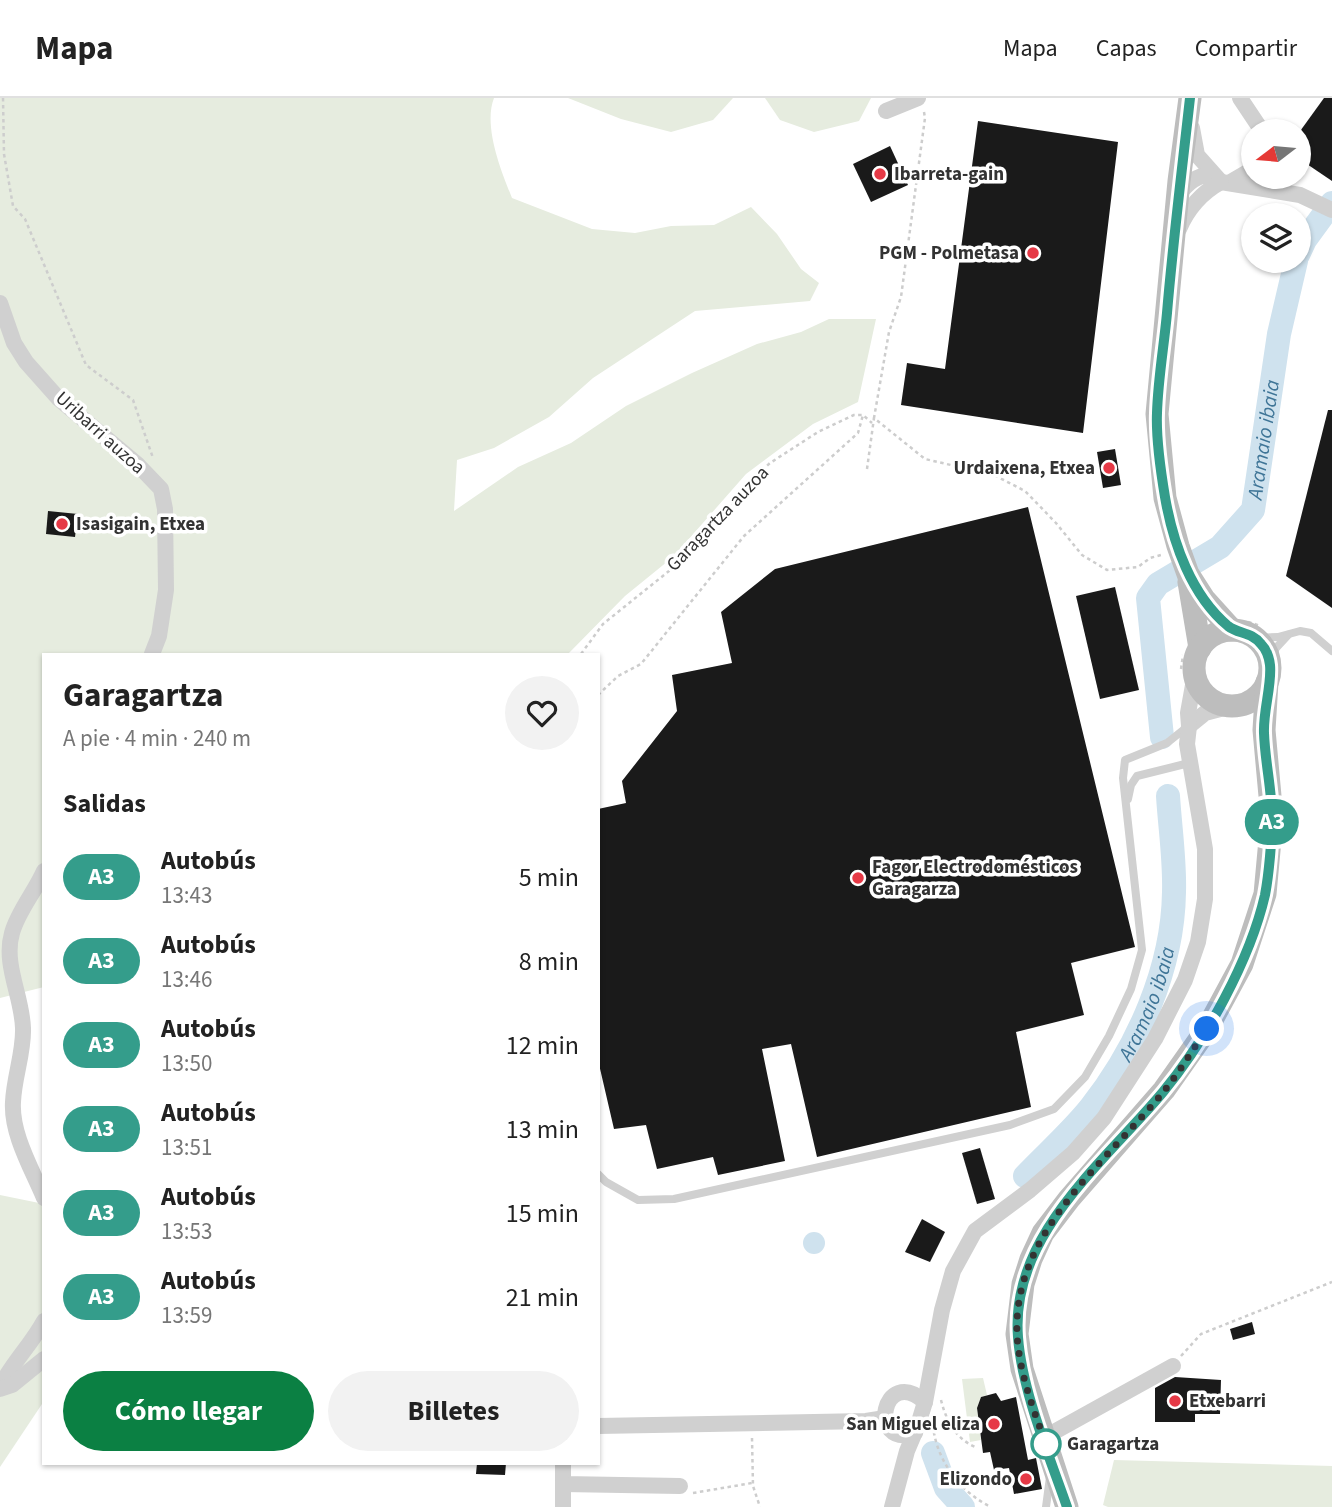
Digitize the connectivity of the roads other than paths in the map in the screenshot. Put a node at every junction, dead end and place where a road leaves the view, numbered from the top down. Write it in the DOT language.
graph roads {
  1 [pos="1240,98"];
  2 [pos="1190,104"];
  3 [pos="919,105"];
  4 [pos="886,111"];
  5 [pos="1254,119"];
  6 [pos="1241,174"];
  7 [pos="1241,182"];
  8 [pos="1217,183"];
  9 [pos="1184,188"];
  10 [pos="1275,189"];
  11 [pos="1281,189"];
  12 [pos="1284,192"];
  13 [pos="1325,206"];
  14 [pos="1174,240"];
  15 [pos="0,303"];
  16 [pos="1189,575"];
  17 [pos="1237,624"];
  18 [pos="1262,633"];
  19 [pos="1288,635"];
  20 [pos="1200,648"];
  21 [pos="1332,651"];
  22 [pos="152,653"];
  23 [pos="1268,672"];
  24 [pos="1195,674"];
  25 [pos="1235,706"];
  26 [pos="1189,726"];
  27 [pos="1265,749"];
  28 [pos="1189,763"];
  29 [pos="1127,802"];
  30 [pos="42,875"];
  31 [pos="600,1176"];
  32 [pos="42,1193"];
  33 [pos="42,1325"];
  34 [pos="42,1361"];
  35 [pos="1173,1366"];
  36 [pos="0,1388"];
  37 [pos="925,1402"];
  38 [pos="885,1418"];
  39 [pos="600,1426"];
  40 [pos="915,1433"];
  41 [pos="1043,1435"];
  42 [pos="564,1465"];
  43 [pos="1054,1468"];
  44 [pos="564,1484"];
  45 [pos="685,1489"];
  46 [pos="564,1507"];
  47 [pos="892,1507"];
  48 [pos="1046,1507"];
  49 [pos="1067,1507"];
  1 -- 5 [label="street"];
  2 -- 8 [label="street"];
  2 -- 9 [label="main road"];
  3 -- 4 [label="street"];
  6 -- 8 [label="street"];
  7 -- 8 [label="street"];
  8 -- 9 [label="street"];
  8 -- 14 [label="street"];
  9 -- 14 [label="main road"];
  10 -- 12 [label="street"];
  11 -- 12 [label="street"];
  12 -- 13 [label="street"];
  14 -- 16 [label="main road"];
  15 -- 22 [label="street, Uribarri auzoa"];
  16 -- 17 [label="main road"];
  16 -- 20 [label="main road"];
  17 -- 18 [label="main road"];
  17 -- 20 [label="main road"];
  18 -- 19 [label="lane"];
  18 -- 23 [label="main road"];
  19 -- 21 [label="lane"];
  19 -- 23 [label="lane"];
  20 -- 24 [label="main road"];
  23 -- 25 [label="main road"];
  23 -- 27 [label="main road"];
  24 -- 25 [label="main road"];
  24 -- 26 [label="street"];
  25 -- 26 [label="street"];
  25 -- 27 [label="main road"];
  26 -- 28 [label="street"];
  26 -- 29 [label="lane"];
  27 -- 41 [label="main road"];
  28 -- 29 [label="lane"];
  28 -- 37 [label="street"];
  29 -- 31 [label="lane"];
  30 -- 32 [label="street"];
  33 -- 36 [label="street"];
  34 -- 36 [label="street"];
  35 -- 41 [label="street"];
  37 -- 38 [label="street"];
  37 -- 40 [label="street"];
  38 -- 39 [label="street"];
  38 -- 40 [label="street"];
  40 -- 47 [label="street"];
  41 -- 43 [label="main road"];
  42 -- 44 [label="street"];
  43 -- 48 [label="lane"];
  43 -- 49 [label="main road"];
  44 -- 45 [label="street"];
  44 -- 46 [label="street"];
}
